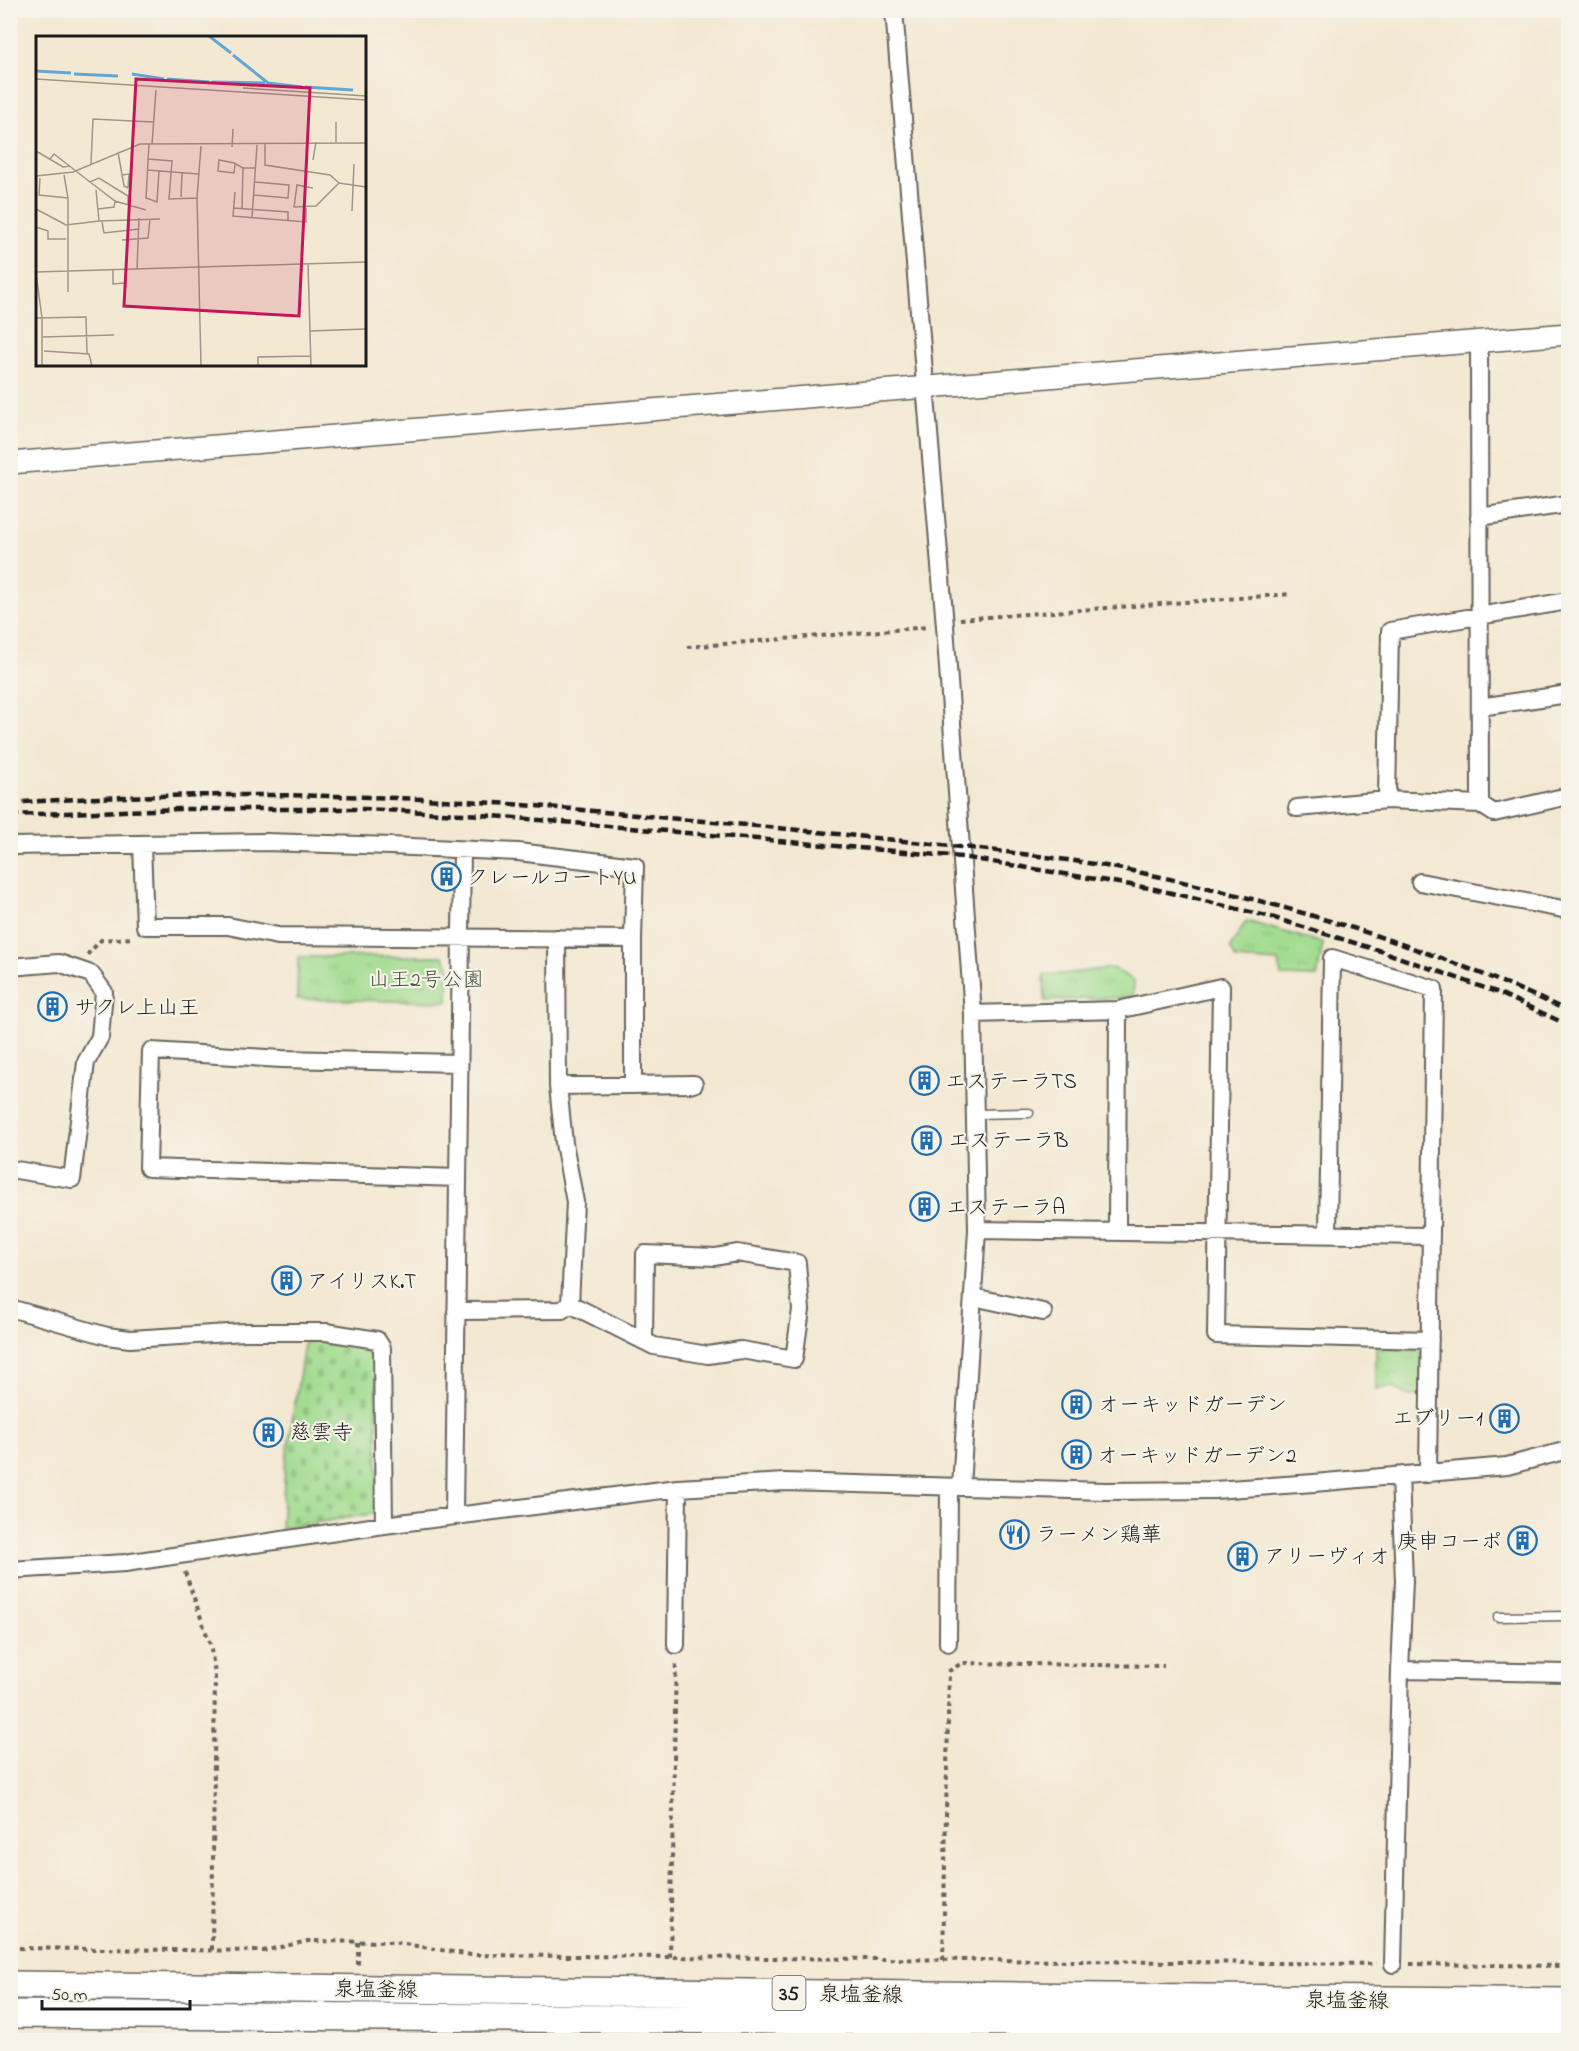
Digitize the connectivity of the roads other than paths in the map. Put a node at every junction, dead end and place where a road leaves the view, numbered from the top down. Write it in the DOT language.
graph roads {
  1 [pos="894,10"];
  2 [pos="1569,334"];
  3 [pos="1479,341"];
  4 [pos="926,386"];
  5 [pos="10,463"];
  6 [pos="1569,504"];
  7 [pos="1479,518"];
  8 [pos="1569,601"];
  9 [pos="1479,615"];
  10 [pos="1569,694"];
  11 [pos="1480,707"];
  12 [pos="1569,796"];
  13 [pos="1388,800"];
  14 [pos="1480,804"];
  15 [pos="1297,808"];
  16 [pos="142,845"];
  17 [pos="10,846"];
  18 [pos="462,850"];
  19 [pos="1420,882"];
  20 [pos="1569,910"];
  21 [pos="460,937"];
  22 [pos="557,938"];
  23 [pos="633,939"];
  24 [pos="10,967"];
  25 [pos="1118,1010"];
  26 [pos="973,1014"];
  27 [pos="459,1063"];
  28 [pos="694,1084"];
  29 [pos="633,1085"];
  30 [pos="558,1086"];
  31 [pos="1029,1113"];
  32 [pos="975,1114"];
  33 [pos="10,1169"];
  34 [pos="458,1178"];
  35 [pos="976,1230"];
  36 [pos="1117,1232"];
  37 [pos="1218,1233"];
  38 [pos="1328,1234"];
  39 [pos="1431,1236"];
  40 [pos="973,1297"];
  41 [pos="570,1304"];
  42 [pos="10,1308"];
  43 [pos="456,1311"];
  44 [pos="1043,1312"];
  45 [pos="644,1339"];
  46 [pos="1430,1340"];
  47 [pos="1568,1450"];
  48 [pos="1428,1474"];
  49 [pos="1400,1476"];
  50 [pos="955,1487"];
  51 [pos="1569,1487"];
  52 [pos="678,1488"];
  53 [pos="454,1516"];
  54 [pos="384,1525"];
  55 [pos="10,1570"];
  56 [pos="1569,1616"];
  57 [pos="1498,1617"];
  58 [pos="948,1643"];
  59 [pos="676,1645"];
  60 [pos="1400,1670"];
  61 [pos="1569,1673"];
  62 [pos="1394,1964"];
  63 [pos="10,1984"];
  64 [pos="157,1986"];
  65 [pos="358,1989"];
  66 [pos="1569,2002"];
  67 [pos="10,2014"];
  68 [pos="361,2018"];
  69 [pos="556,2019"];
  70 [pos="1569,2028"];
  1 -- 4 [label="street"];
  2 -- 3 [label="street"];
  3 -- 4 [label="street"];
  3 -- 7 [label="street"];
  4 -- 5 [label="street"];
  4 -- 26 [label="street"];
  6 -- 7 [label="street"];
  7 -- 9 [label="street"];
  8 -- 9 [label="street"];
  9 -- 11 [label="street"];
  9 -- 13 [label="street"];
  10 -- 11 [label="street"];
  11 -- 14 [label="street"];
  12 -- 14 [label="street"];
  13 -- 14 [label="street"];
  13 -- 15 [label="street"];
  16 -- 17 [label="street"];
  16 -- 18 [label="street"];
  16 -- 21 [label="street"];
  18 -- 21 [label="street"];
  18 -- 23 [label="street"];
  19 -- 20 [label="street"];
  21 -- 22 [label="street"];
  21 -- 27 [label="street"];
  22 -- 23 [label="street"];
  22 -- 30 [label="street"];
  23 -- 29 [label="street"];
  24 -- 33 [label="street"];
  25 -- 26 [label="street"];
  25 -- 36 [label="street"];
  25 -- 37 [label="street"];
  26 -- 32 [label="street"];
  27 -- 34 [label="street"];
  27 -- 34 [label="street"];
  28 -- 29 [label="street"];
  29 -- 30 [label="street"];
  30 -- 41 [label="street"];
  31 -- 32 [label="lane"];
  32 -- 35 [label="street"];
  34 -- 43 [label="street"];
  35 -- 36 [label="street"];
  35 -- 40 [label="street"];
  36 -- 37 [label="street"];
  37 -- 38 [label="street"];
  37 -- 46 [label="street"];
  38 -- 39 [label="street"];
  38 -- 39 [label="street"];
  39 -- 46 [label="street"];
  40 -- 44 [label="street"];
  40 -- 50 [label="street"];
  41 -- 43 [label="street"];
  41 -- 45 [label="street"];
  42 -- 54 [label="street"];
  43 -- 53 [label="street"];
  45 -- 45 [label="street"];
  46 -- 48 [label="street"];
  47 -- 48 [label="street"];
  47 -- 51 [label="lane"];
  48 -- 49 [label="street"];
  49 -- 50 [label="street"];
  49 -- 60 [label="street"];
  50 -- 52 [label="street"];
  50 -- 58 [label="street"];
  52 -- 53 [label="street"];
  52 -- 59 [label="street"];
  53 -- 54 [label="street"];
  54 -- 55 [label="street"];
  56 -- 57 [label="lane"];
  60 -- 61 [label="street"];
  60 -- 62 [label="street"];
  63 -- 64 [label="main road, 泉塩釜線 / 35"];
  64 -- 65 [label="main road, 泉塩釜線 / 35"];
  64 -- 68 [label="main road"];
  65 -- 66 [label="main road, 泉塩釜線 / 35"];
  65 -- 69 [label="main road"];
  67 -- 68 [label="main road, 泉塩釜線 / 35"];
  68 -- 69 [label="main road, 泉塩釜線 / 35"];
  69 -- 70 [label="main road, 泉塩釜線 / 35"];
}
